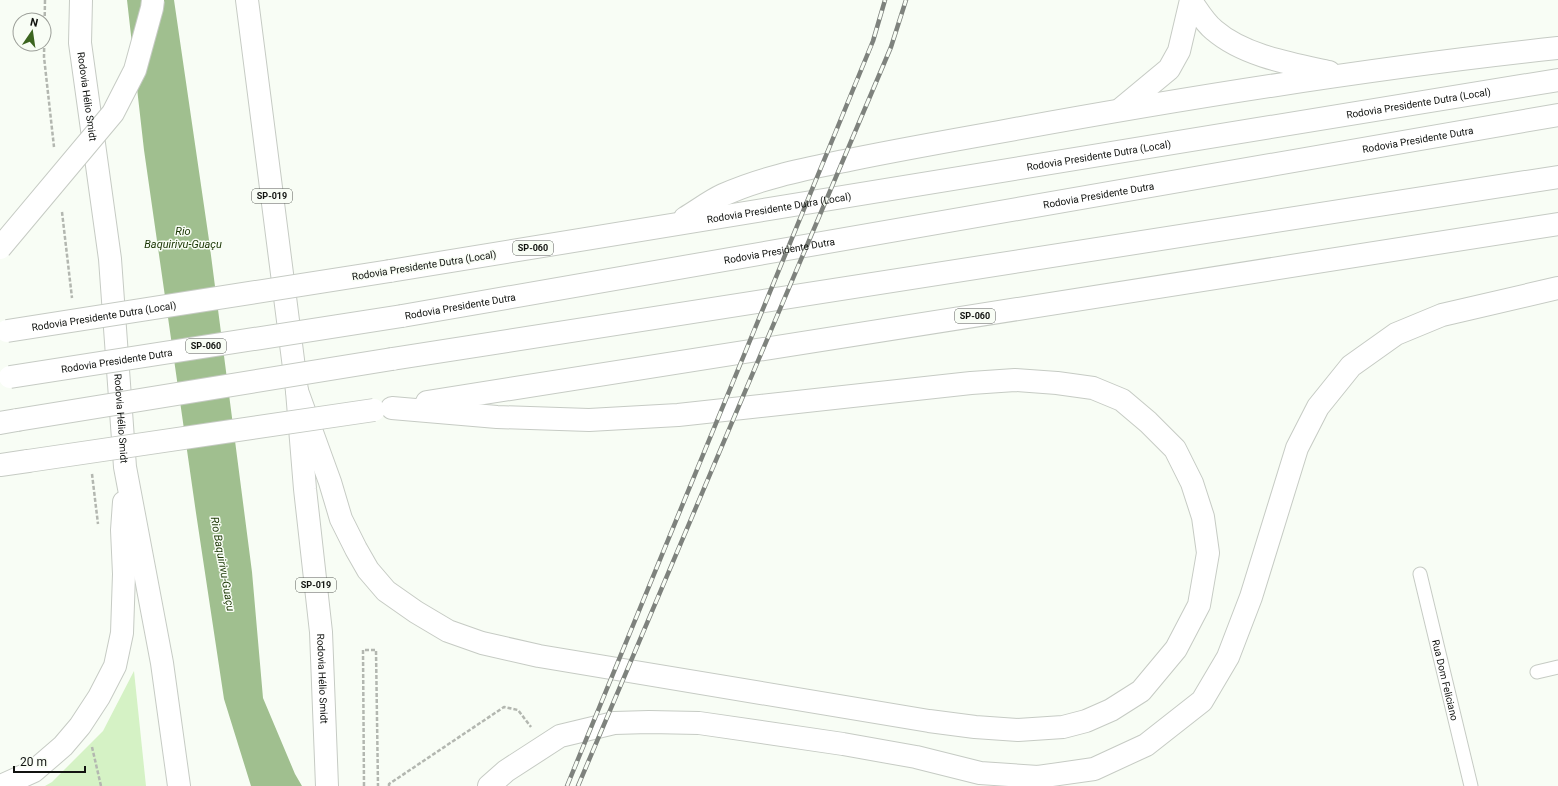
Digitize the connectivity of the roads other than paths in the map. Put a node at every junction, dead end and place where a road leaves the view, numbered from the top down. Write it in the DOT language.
graph roads {
  1 [pos="81,0"];
  2 [pos="153,0"];
  3 [pos="247,0"];
  4 [pos="1191,1"];
  5 [pos="1558,48"];
  6 [pos="1343,75"];
  7 [pos="1558,80"];
  8 [pos="1121,109"];
  9 [pos="1558,115"];
  10 [pos="1558,177"];
  11 [pos="675,224"];
  12 [pos="1558,224"];
  13 [pos="0,248"];
  14 [pos="1558,288"];
  15 [pos="3,331"];
  16 [pos="5,378"];
  17 [pos="296,391"];
  18 [pos="383,409"];
  19 [pos="9,422"];
  20 [pos="0,465"];
  21 [pos="125,467"];
  22 [pos="1420,574"];
  23 [pos="1558,667"];
  24 [pos="1537,672"];
  25 [pos="328,782"];
  26 [pos="1,786"];
  27 [pos="179,786"];
  28 [pos="489,786"];
  29 [pos="1471,786"];
  1 -- 21 [label="highway, Rodovia Hélio Smidt"];
  2 -- 13 [label="highway, bridge"];
  3 -- 17 [label="highway, Rodovia Hélio Smidt / SP-019"];
  4 -- 6 [label="highway"];
  4 -- 8 [label="highway"];
  5 -- 6 [label="highway"];
  6 -- 8 [label="highway"];
  7 -- 11 [label="highway, Rodovia Presidente Dutra (Local) / SP-060"];
  8 -- 11 [label="highway"];
  9 -- 16 [label="highway, Rodovia Presidente Dutra / SP-060, bridge"];
  10 -- 19 [label="highway, bridge"];
  11 -- 15 [label="highway, Rodovia Presidente Dutra (Local) / SP-060, bridge"];
  12 -- 18 [label="highway, SP-060"];
  14 -- 28 [label="highway"];
  17 -- 18 [label="highway"];
  17 -- 25 [label="highway, Rodovia Hélio Smidt / SP-019"];
  18 -- 20 [label="highway, SP-060, bridge"];
  21 -- 26 [label="highway"];
  21 -- 27 [label="highway, Rodovia Hélio Smidt"];
  22 -- 29 [label="lane, Rua Dom Feliciano"];
  23 -- 24 [label="lane"];
}
